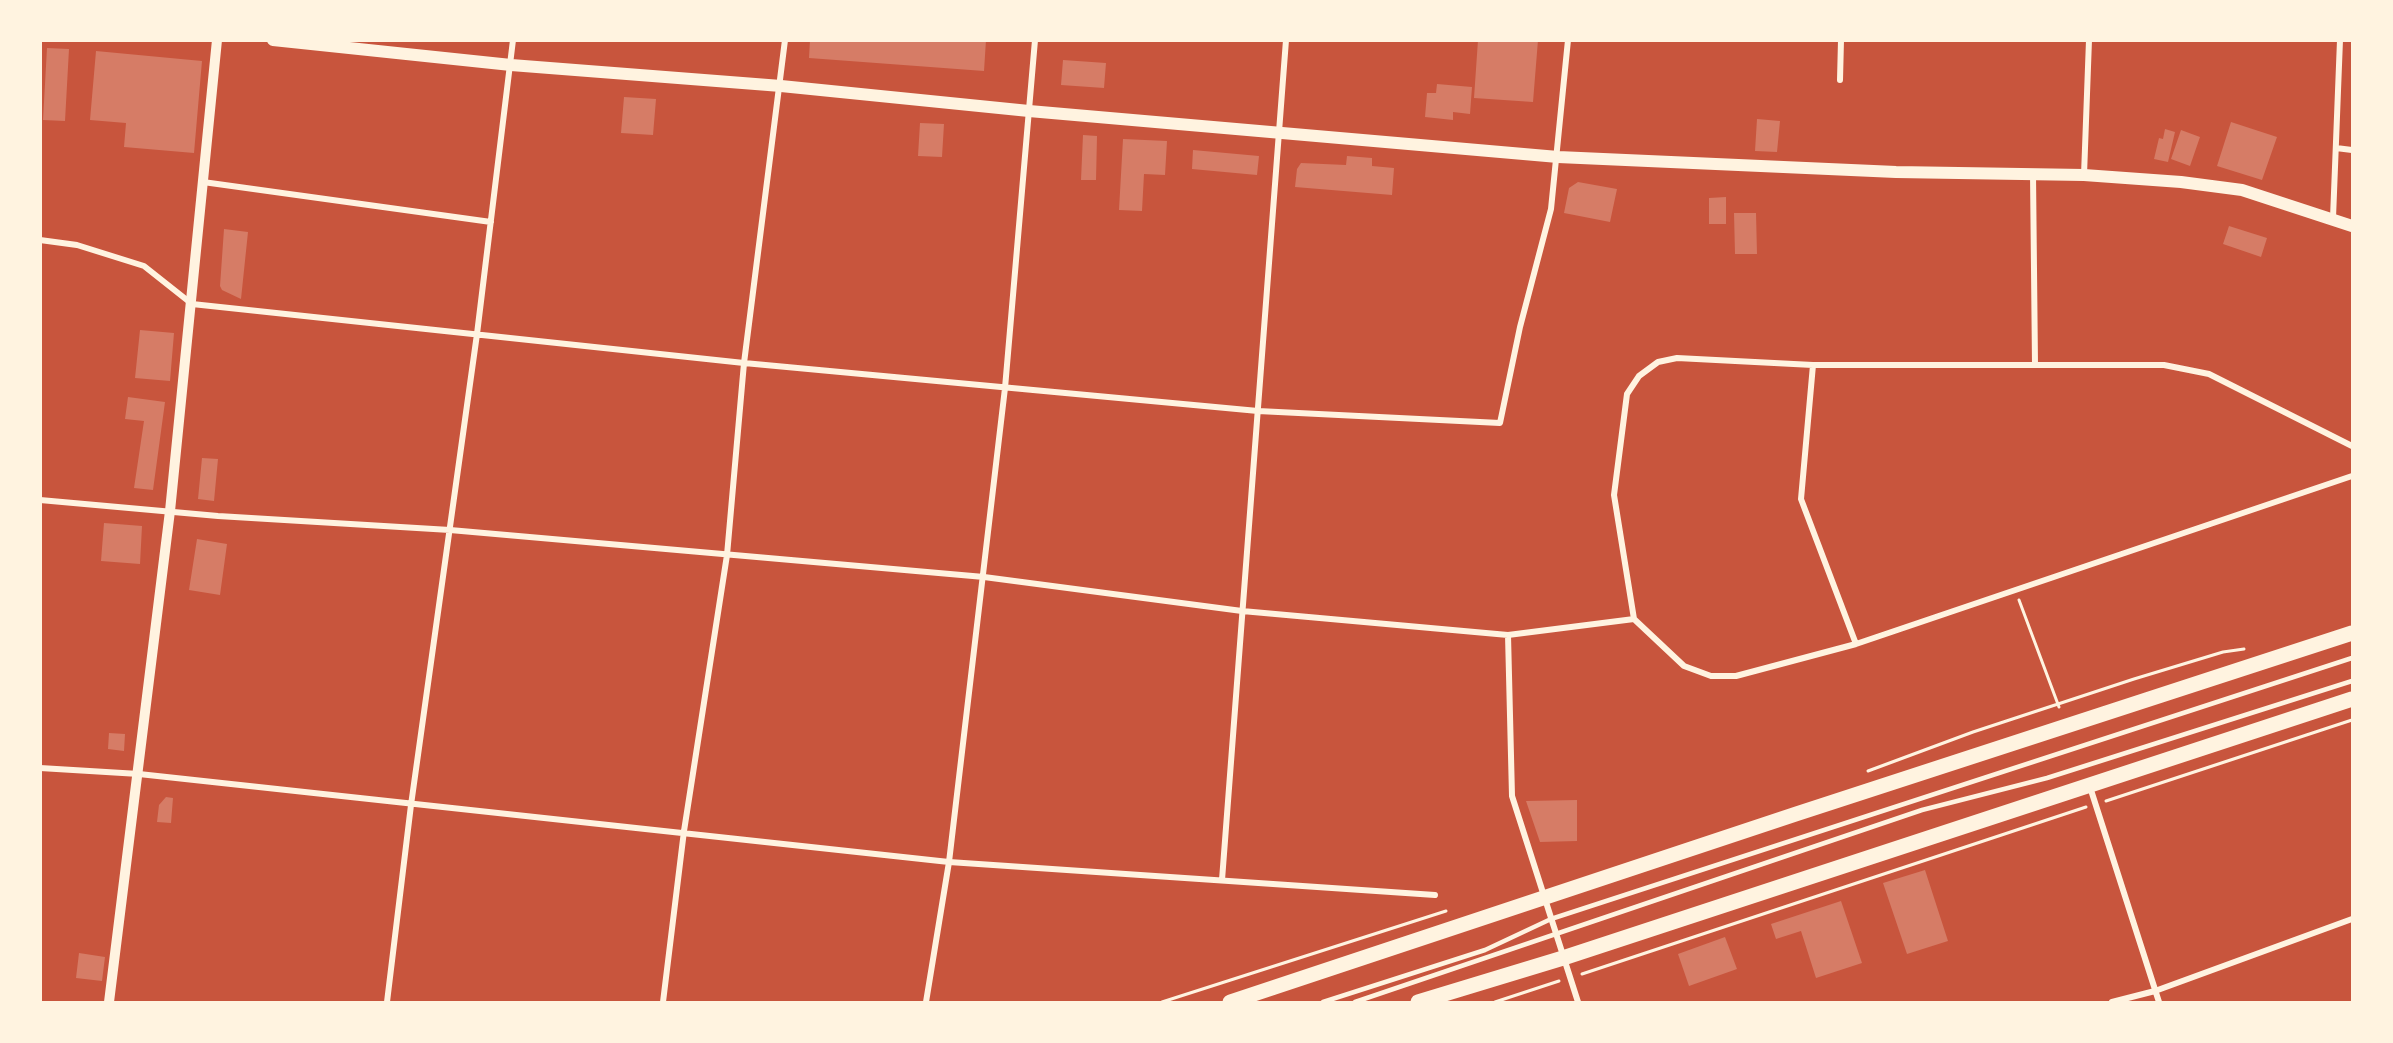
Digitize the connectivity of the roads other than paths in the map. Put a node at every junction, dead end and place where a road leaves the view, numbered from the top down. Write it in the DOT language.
graph roads {
  1 [pos="217,40"];
  2 [pos="273,40"];
  3 [pos="513,40"];
  4 [pos="785,40"];
  5 [pos="1035,40"];
  6 [pos="1286,40"];
  7 [pos="1568,40"];
  8 [pos="1841,40"];
  9 [pos="2089,40"];
  10 [pos="2340,40"];
  11 [pos="380,47"];
  12 [pos="511,65"];
  13 [pos="1840,80"];
  14 [pos="781,86"];
  15 [pos="1029,111"];
  16 [pos="1279,133"];
  17 [pos="2336,148"];
  18 [pos="2352,150"];
  19 [pos="1558,156"];
  20 [pos="2033,174"];
  21 [pos="2084,174"];
  22 [pos="203,182"];
  23 [pos="2333,218"];
  24 [pos="491,222"];
  25 [pos="2352,226"];
  26 [pos="40,240"];
  27 [pos="192,304"];
  28 [pos="477,334"];
  29 [pos="744,363"];
  30 [pos="1813,365"];
  31 [pos="2035,365"];
  32 [pos="1005,388"];
  33 [pos="1258,411"];
  34 [pos="2352,446"];
  35 [pos="2352,476"];
  36 [pos="40,500"];
  37 [pos="170,511"];
  38 [pos="450,530"];
  39 [pos="727,555"];
  40 [pos="984,577"];
  41 [pos="1242,611"];
  42 [pos="1634,619"];
  43 [pos="2352,633"];
  44 [pos="1508,635"];
  45 [pos="1856,644"];
  46 [pos="2352,658"];
  47 [pos="2352,681"];
  48 [pos="2352,699"];
  49 [pos="40,768"];
  50 [pos="139,774"];
  51 [pos="2090,787"];
  52 [pos="411,805"];
  53 [pos="684,831"];
  54 [pos="949,862"];
  55 [pos="1222,880"];
  56 [pos="1435,895"];
  57 [pos="1544,899"];
  58 [pos="1551,919"];
  59 [pos="2352,920"];
  60 [pos="1555,933"];
  61 [pos="1563,958"];
  62 [pos="2155,991"];
  63 [pos="109,1002"];
  64 [pos="387,1002"];
  65 [pos="663,1002"];
  66 [pos="926,1002"];
  67 [pos="1230,1002"];
  68 [pos="1323,1002"];
  69 [pos="1355,1002"];
  70 [pos="1418,1002"];
  71 [pos="1578,1002"];
  72 [pos="2112,1002"];
  73 [pos="2159,1002"];
  1 -- 22 [label="street"];
  2 -- 11 [label="main road"];
  3 -- 12 [label="street"];
  4 -- 14 [label="street"];
  5 -- 15 [label="street"];
  6 -- 16 [label="street"];
  7 -- 19 [label="street"];
  8 -- 13 [label="street"];
  9 -- 21 [label="street"];
  10 -- 17 [label="street"];
  11 -- 12 [label="main road"];
  12 -- 14 [label="main road"];
  12 -- 24 [label="street"];
  14 -- 15 [label="main road"];
  14 -- 29 [label="street"];
  15 -- 16 [label="main road"];
  15 -- 32 [label="street"];
  16 -- 19 [label="main road"];
  16 -- 33 [label="street"];
  17 -- 18 [label="street"];
  17 -- 23 [label="street"];
  19 -- 20 [label="main road"];
  19 -- 33 [label="street"];
  20 -- 21 [label="main road"];
  20 -- 31 [label="street"];
  21 -- 23 [label="main road"];
  22 -- 24 [label="street"];
  22 -- 27 [label="street"];
  23 -- 25 [label="main road"];
  24 -- 28 [label="street"];
  26 -- 27 [label="street"];
  27 -- 28 [label="street"];
  27 -- 37 [label="street"];
  28 -- 29 [label="street"];
  28 -- 38 [label="street"];
  29 -- 32 [label="street"];
  29 -- 39 [label="street"];
  30 -- 31 [label="street"];
  30 -- 42 [label="street"];
  30 -- 45 [label="street"];
  31 -- 34 [label="street"];
  32 -- 33 [label="street"];
  32 -- 40 [label="street"];
  33 -- 41 [label="street"];
  35 -- 45 [label="street"];
  36 -- 37 [label="street"];
  37 -- 38 [label="street"];
  37 -- 50 [label="street"];
  38 -- 39 [label="street"];
  38 -- 52 [label="street"];
  39 -- 40 [label="street"];
  39 -- 53 [label="street"];
  40 -- 41 [label="street"];
  40 -- 54 [label="street"];
  41 -- 44 [label="street"];
  41 -- 55 [label="street"];
  42 -- 44 [label="street"];
  42 -- 45 [label="street"];
  43 -- 57 [label="main road"];
  44 -- 57 [label="street"];
  46 -- 58 [label="lane"];
  47 -- 60 [label="lane"];
  48 -- 51 [label="main road"];
  49 -- 50 [label="street"];
  50 -- 52 [label="street"];
  50 -- 63 [label="street"];
  51 -- 61 [label="main road"];
  51 -- 62 [label="street"];
  52 -- 53 [label="street"];
  52 -- 64 [label="street"];
  53 -- 54 [label="street"];
  53 -- 65 [label="street"];
  54 -- 55 [label="street"];
  54 -- 66 [label="street"];
  55 -- 56 [label="street"];
  57 -- 58 [label="street"];
  57 -- 67 [label="main road"];
  58 -- 60 [label="street"];
  58 -- 68 [label="lane"];
  59 -- 62 [label="street"];
  60 -- 61 [label="street"];
  60 -- 69 [label="lane"];
  61 -- 70 [label="main road"];
  61 -- 71 [label="street"];
  62 -- 72 [label="street"];
  62 -- 73 [label="street"];
}
